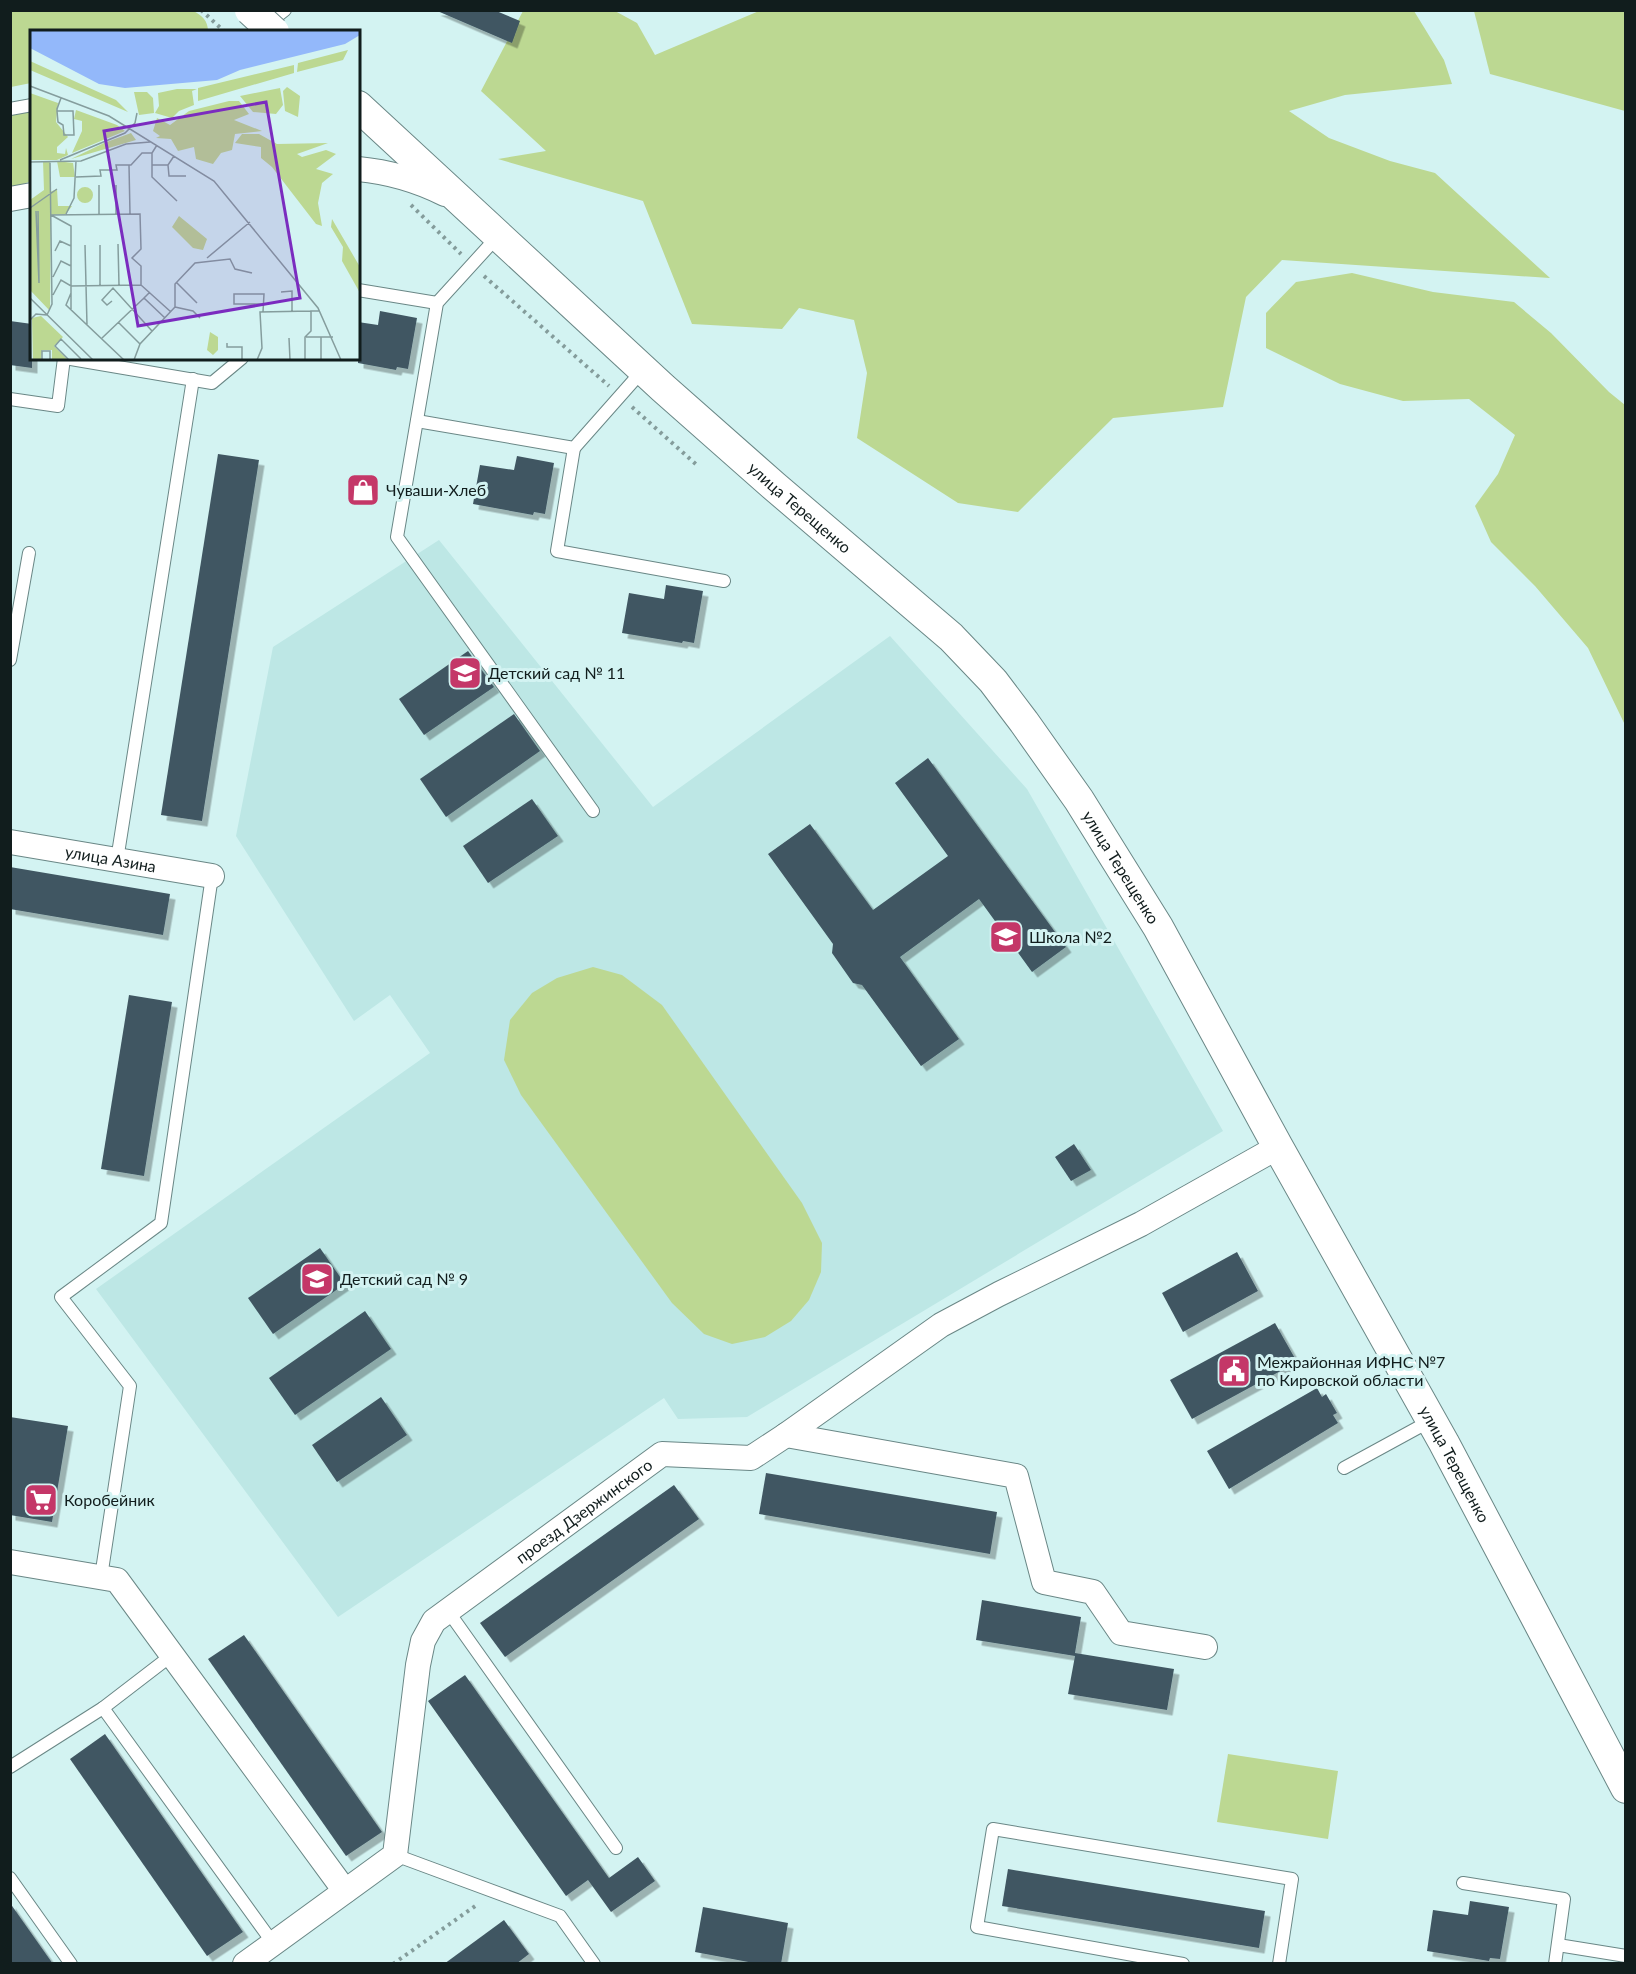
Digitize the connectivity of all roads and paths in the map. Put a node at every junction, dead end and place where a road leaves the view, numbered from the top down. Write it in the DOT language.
graph roads {
  1 [pos="201,10"];
  2 [pos="250,10"];
  3 [pos="285,10"];
  4 [pos="223,30"];
  5 [pos="259,30"];
  6 [pos="272,30"];
  7 [pos="30,105"];
  8 [pos="360,108"];
  9 [pos="10,109"];
  10 [pos="360,169"];
  11 [pos="30,195"];
  12 [pos="10,198"];
  13 [pos="408,202"];
  14 [pos="464,204"];
  15 [pos="499,236"];
  16 [pos="472,265"];
  17 [pos="360,290"];
  18 [pos="437,303"];
  19 [pos="64,360"];
  20 [pos="76,360"];
  21 [pos="240,360"];
  22 [pos="643,370"];
  23 [pos="193,379"];
  24 [pos="620,396"];
  25 [pos="10,399"];
  26 [pos="417,421"];
  27 [pos="574,448"];
  28 [pos="699,467"];
  29 [pos="29,554"];
  30 [pos="724,580"];
  31 [pos="10,660"];
  32 [pos="593,811"];
  33 [pos="10,842"];
  34 [pos="117,860"];
  35 [pos="212,876"];
  36 [pos="1278,1147"];
  37 [pos="1432,1420"];
  38 [pos="786,1435"];
  39 [pos="1344,1468"];
  40 [pos="10,1562"];
  41 [pos="101,1577"];
  42 [pos="448,1611"];
  43 [pos="1205,1647"];
  44 [pos="172,1655"];
  45 [pos="103,1708"];
  46 [pos="10,1767"];
  47 [pos="1626,1788"];
  48 [pos="616,1848"];
  49 [pos="396,1855"];
  50 [pos="10,1878"];
  51 [pos="1462,1882"];
  52 [pos="345,1891"];
  53 [pos="496,1892"];
  54 [pos="273,1943"];
  55 [pos="1558,1946"];
  56 [pos="1626,1956"];
  57 [pos="71,1964"];
  58 [pos="245,1964"];
  59 [pos="393,1964"];
  60 [pos="594,1964"];
  61 [pos="1183,1964"];
  62 [pos="1279,1964"];
  63 [pos="1555,1964"];
  1 -- 4 [label="path"];
  2 -- 6 [label="street, bridge"];
  3 -- 5 [label="lane"];
  7 -- 9 [label="lane"];
  8 -- 14 [label="street"];
  10 -- 14 [label="street, улица Терещенко"];
  11 -- 12 [label="street"];
  13 -- 16 [label="path"];
  14 -- 15 [label="street, улица Терещенко"];
  15 -- 16 [label="lane"];
  15 -- 22 [label="street, улица Терещенко"];
  16 -- 18 [label="lane"];
  16 -- 24 [label="path"];
  17 -- 18 [label="lane"];
  18 -- 26 [label="lane"];
  19 -- 25 [label="lane"];
  20 -- 23 [label="lane"];
  21 -- 23 [label="lane"];
  22 -- 24 [label="lane"];
  22 -- 36 [label="street, улица Терещенко"];
  23 -- 34 [label="lane"];
  24 -- 27 [label="lane"];
  24 -- 28 [label="path"];
  26 -- 27 [label="lane"];
  26 -- 32 [label="lane"];
  27 -- 30 [label="lane"];
  29 -- 31 [label="lane"];
  33 -- 34 [label="street, улица Азина"];
  34 -- 35 [label="street, улица Азина"];
  35 -- 41 [label="lane"];
  36 -- 37 [label="street, улица Терещенко"];
  36 -- 38 [label="street, проезд Дзержинского"];
  37 -- 39 [label="lane"];
  37 -- 47 [label="street, улица Терещенко"];
  38 -- 42 [label="street, проезд Дзержинского"];
  38 -- 43 [label="street"];
  40 -- 41 [label="street"];
  41 -- 44 [label="street"];
  42 -- 48 [label="lane"];
  42 -- 49 [label="street, проезд Дзержинского"];
  44 -- 45 [label="lane"];
  44 -- 52 [label="street"];
  45 -- 46 [label="lane"];
  45 -- 54 [label="lane"];
  49 -- 52 [label="street"];
  49 -- 53 [label="lane"];
  50 -- 57 [label="lane"];
  51 -- 55 [label="lane"];
  52 -- 54 [label="street"];
  53 -- 59 [label="path"];
  53 -- 60 [label="lane"];
  54 -- 58 [label="street"];
  55 -- 56 [label="lane"];
  55 -- 63 [label="lane"];
  61 -- 62 [label="lane"];
}
